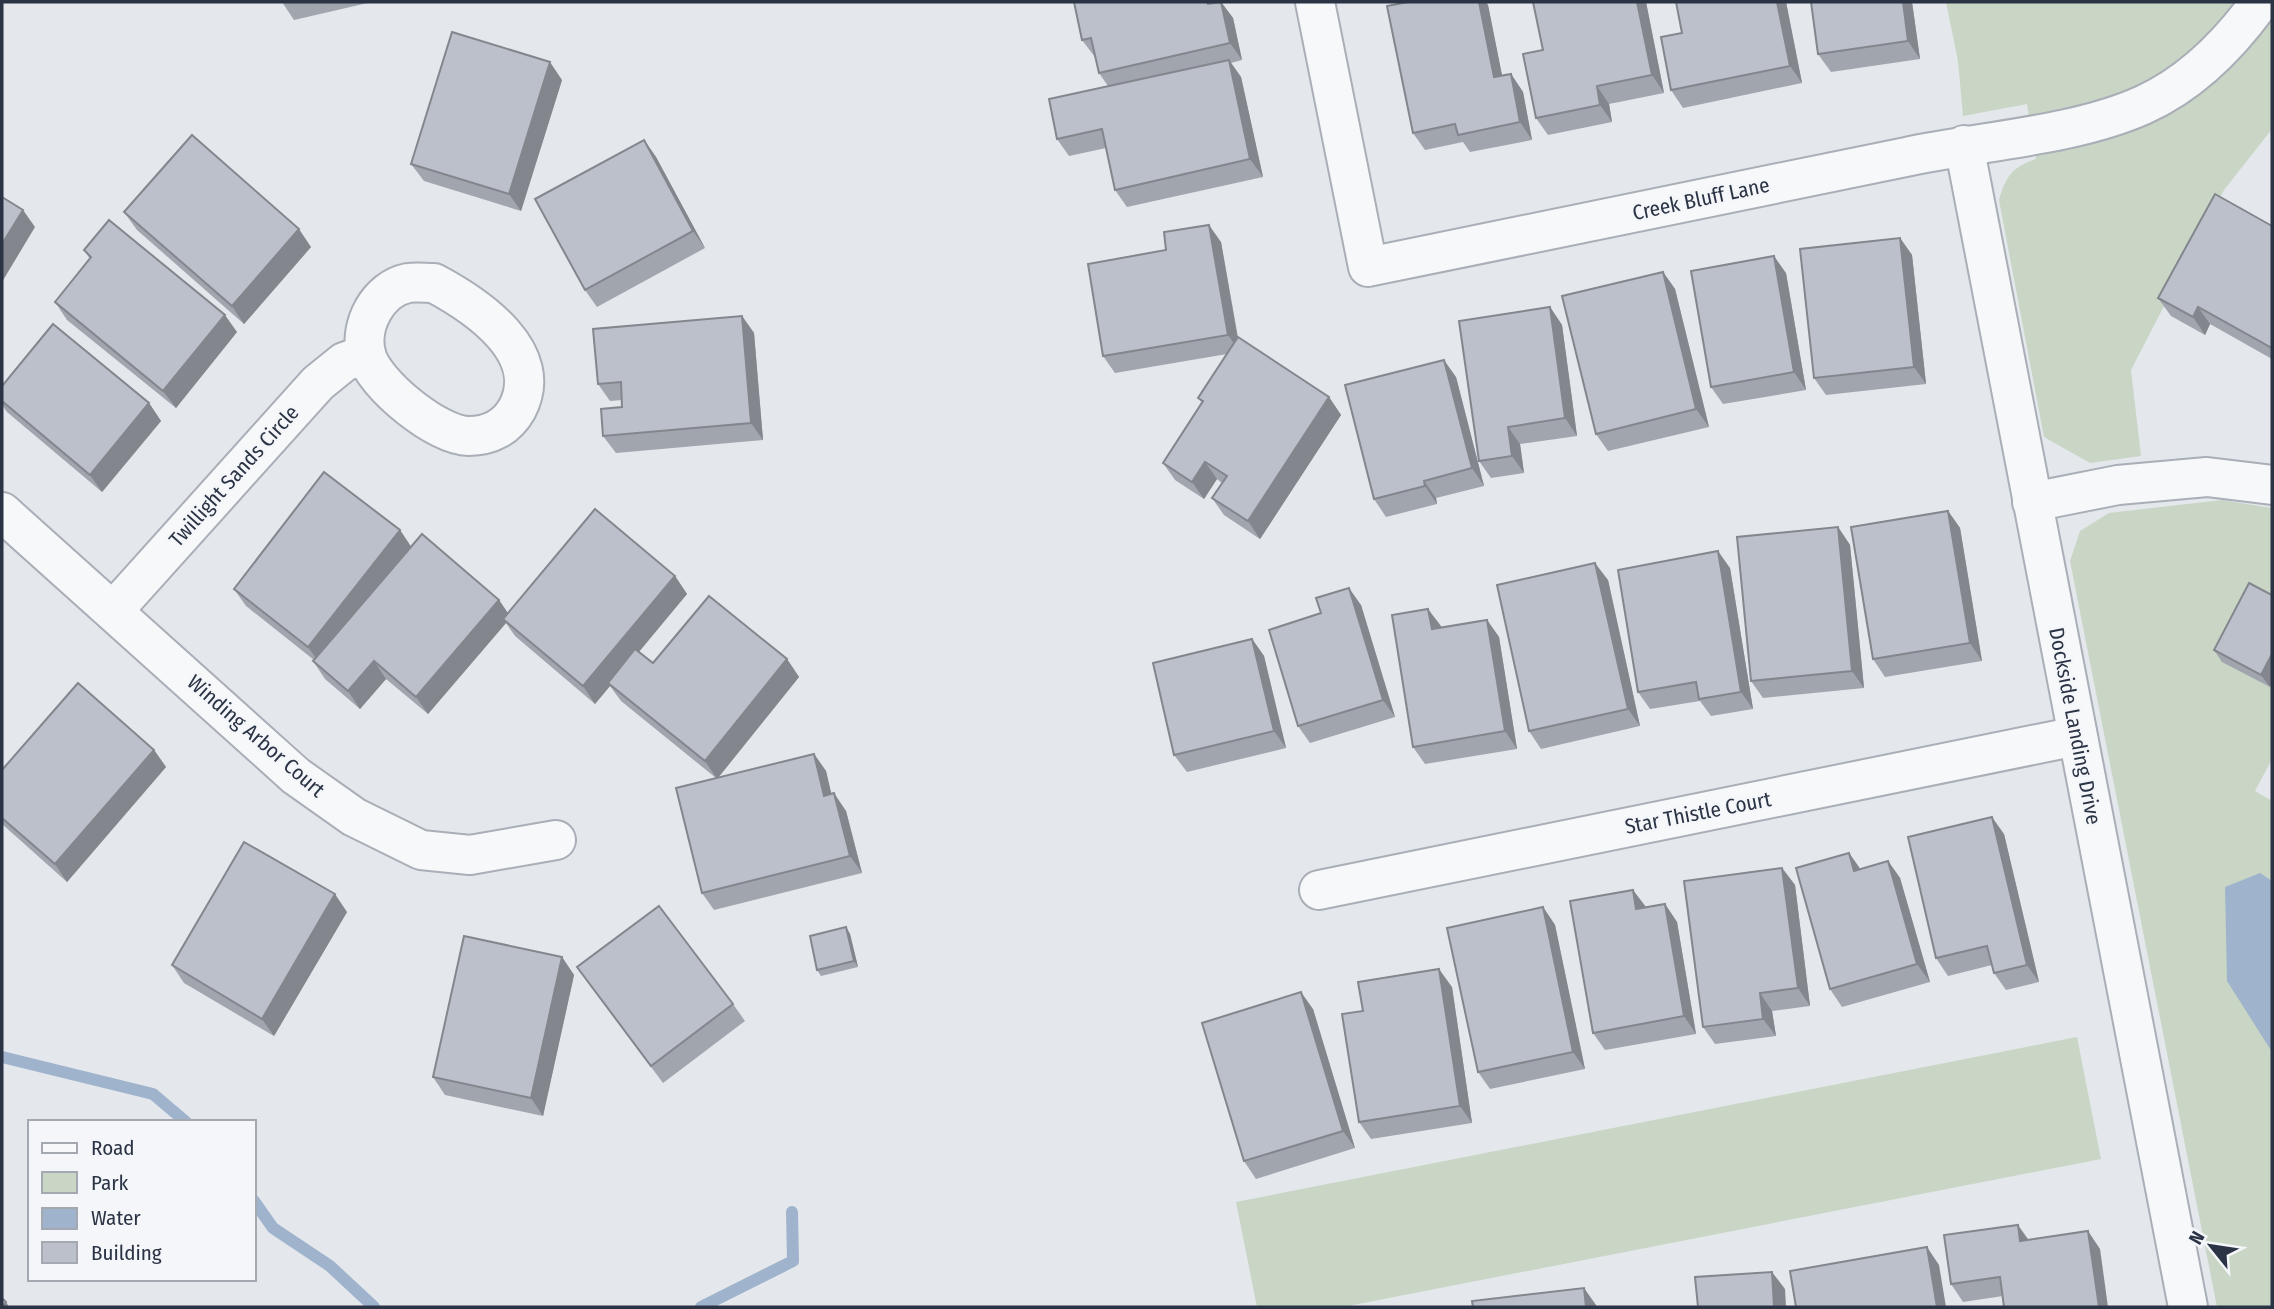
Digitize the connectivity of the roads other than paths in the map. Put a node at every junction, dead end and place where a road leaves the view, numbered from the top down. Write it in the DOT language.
graph roads {
  1 [pos="1315,2"];
  2 [pos="2260,2"];
  3 [pos="1964,145"];
  4 [pos="366,354"];
  5 [pos="2272,485"];
  6 [pos="2032,502"];
  7 [pos="2,512"];
  8 [pos="113,611"];
  9 [pos="2077,736"];
  10 [pos="556,840"];
  11 [pos="1319,890"];
  12 [pos="2188,1307"];
  1 -- 3 [label="street, Creek Bluff Lane"];
  2 -- 3 [label="street, Creek Bluff Lane"];
  3 -- 6 [label="street, Dockside Landing Drive"];
  4 -- 8 [label="street, Twillight Sands Circle"];
  5 -- 6 [label="street"];
  6 -- 9 [label="street, Dockside Landing Drive"];
  7 -- 8 [label="street, Winding Arbor Court"];
  8 -- 10 [label="street, Winding Arbor Court"];
  9 -- 11 [label="street, Star Thistle Court"];
  9 -- 12 [label="street, Dockside Landing Drive"];
}
